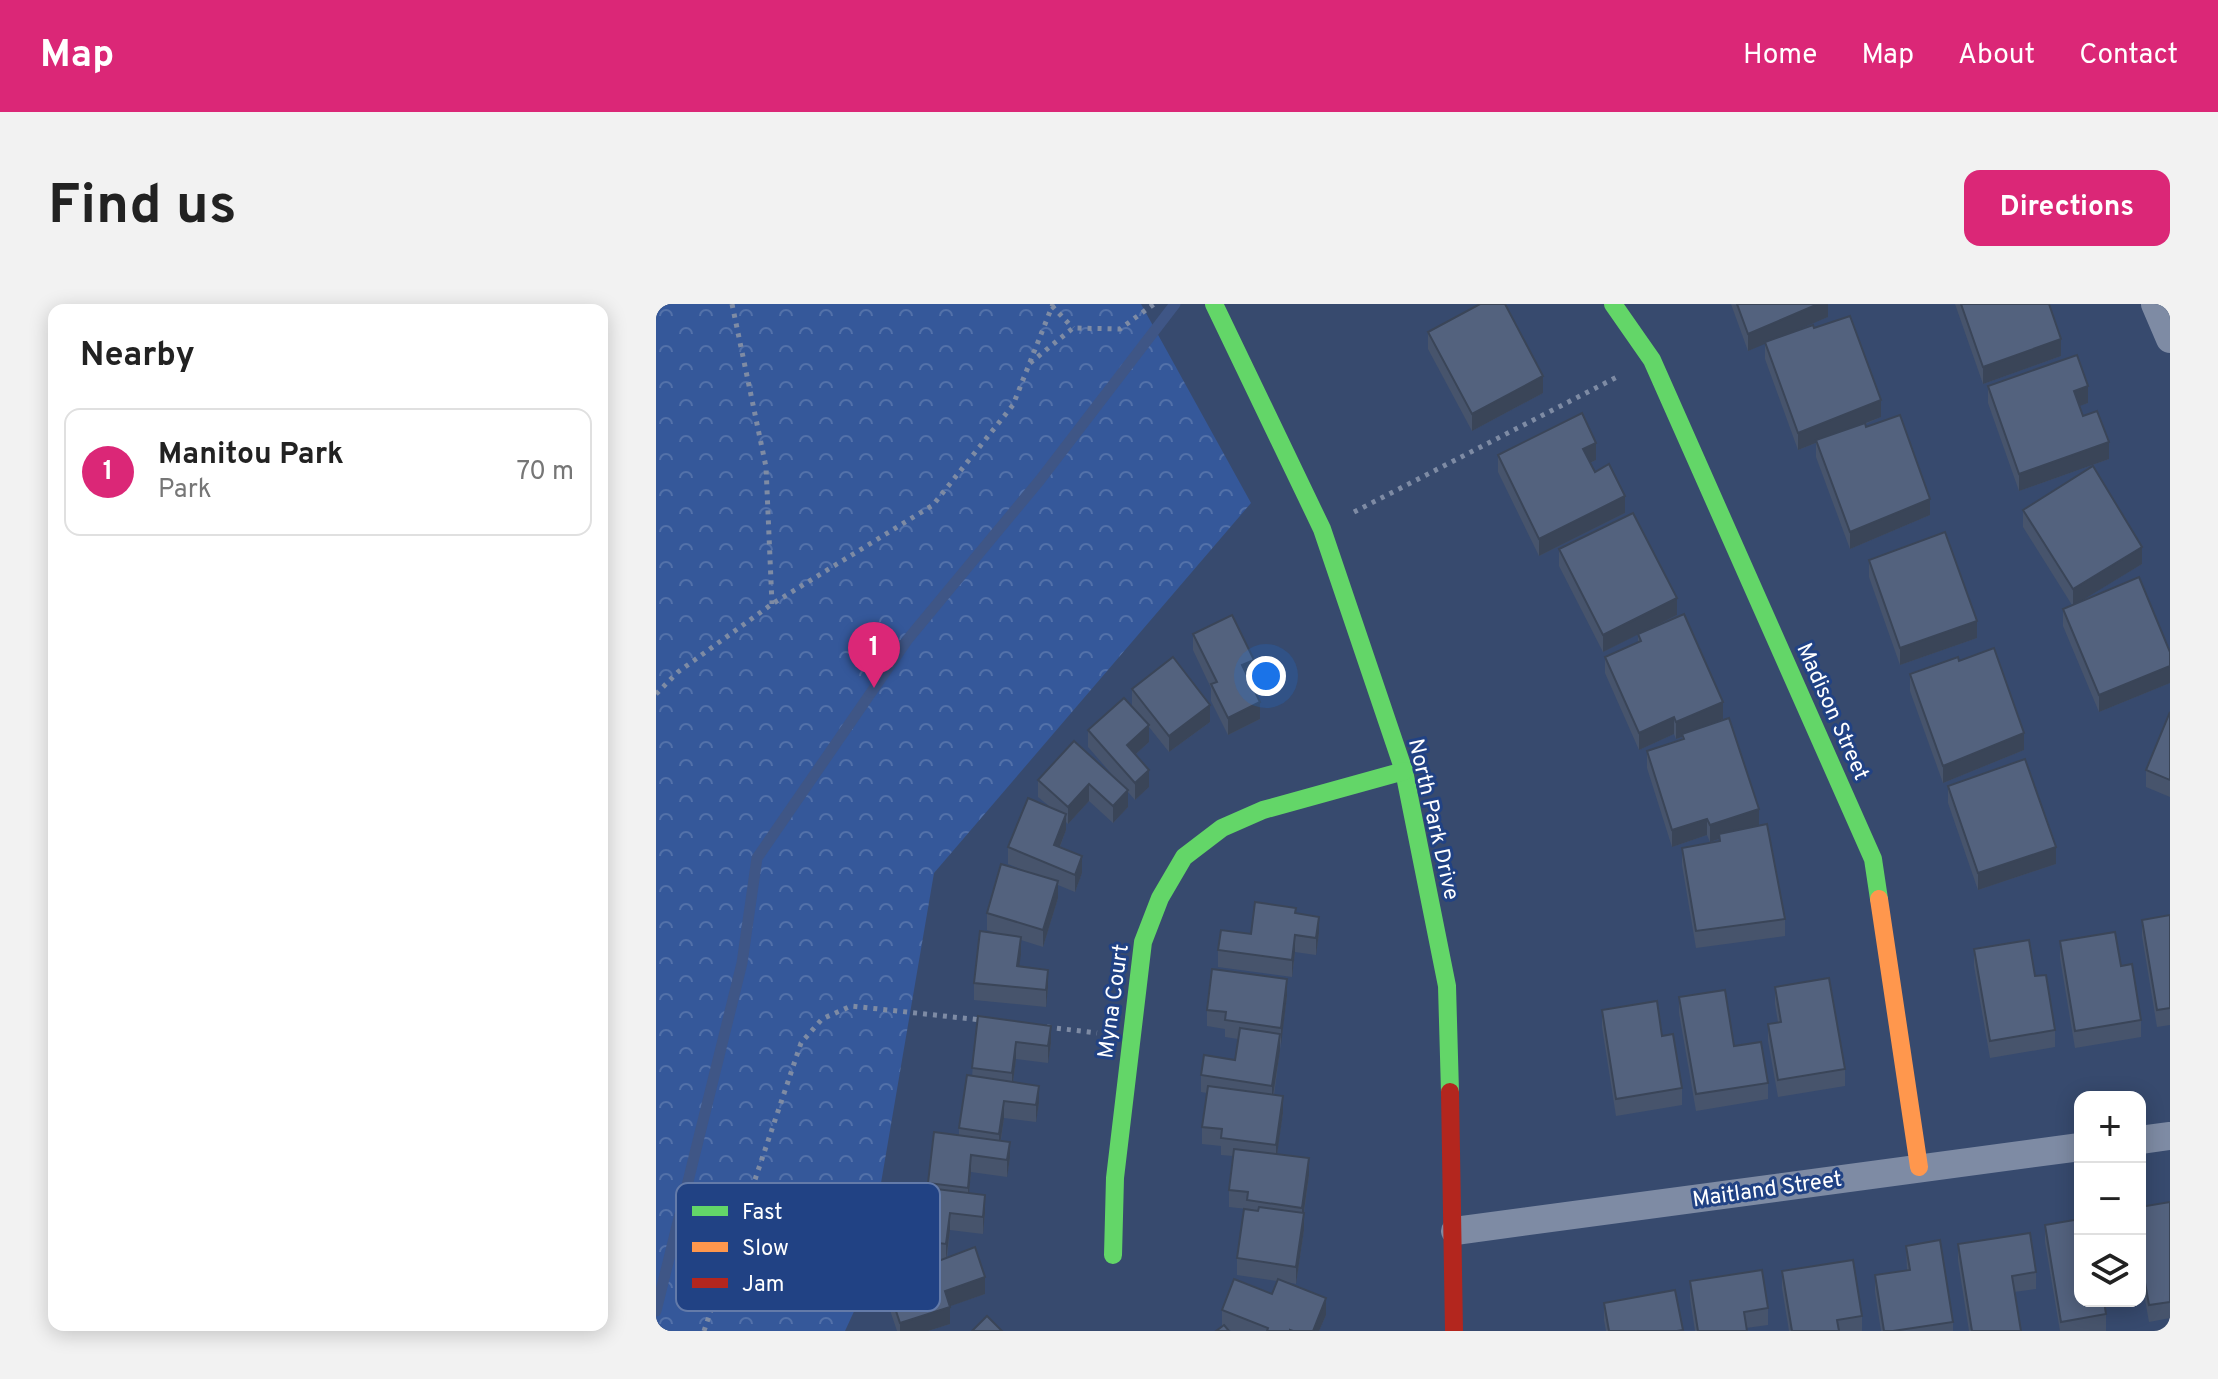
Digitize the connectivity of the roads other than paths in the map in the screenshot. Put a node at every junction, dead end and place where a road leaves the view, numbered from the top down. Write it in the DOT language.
graph roads {
  1 [pos="1214,304"];
  2 [pos="1613,304"];
  3 [pos="2155,304"];
  4 [pos="2170,339"];
  5 [pos="1404,771"];
  6 [pos="2170,1136"];
  7 [pos="2146,1139"];
  8 [pos="2074,1148"];
  9 [pos="1919,1167"];
  10 [pos="1455,1231"];
  11 [pos="1113,1255"];
  12 [pos="1454,1331"];
  1 -- 5 [label="street, North Park Drive"];
  2 -- 9 [label="street, Madison Street"];
  3 -- 4 [label="street"];
  5 -- 10 [label="street, North Park Drive"];
  5 -- 11 [label="street, Myna Court"];
  6 -- 7 [label="street"];
  8 -- 9 [label="street, Maitland Street"];
  9 -- 10 [label="street, Maitland Street"];
  10 -- 12 [label="street, North Park Drive"];
}
